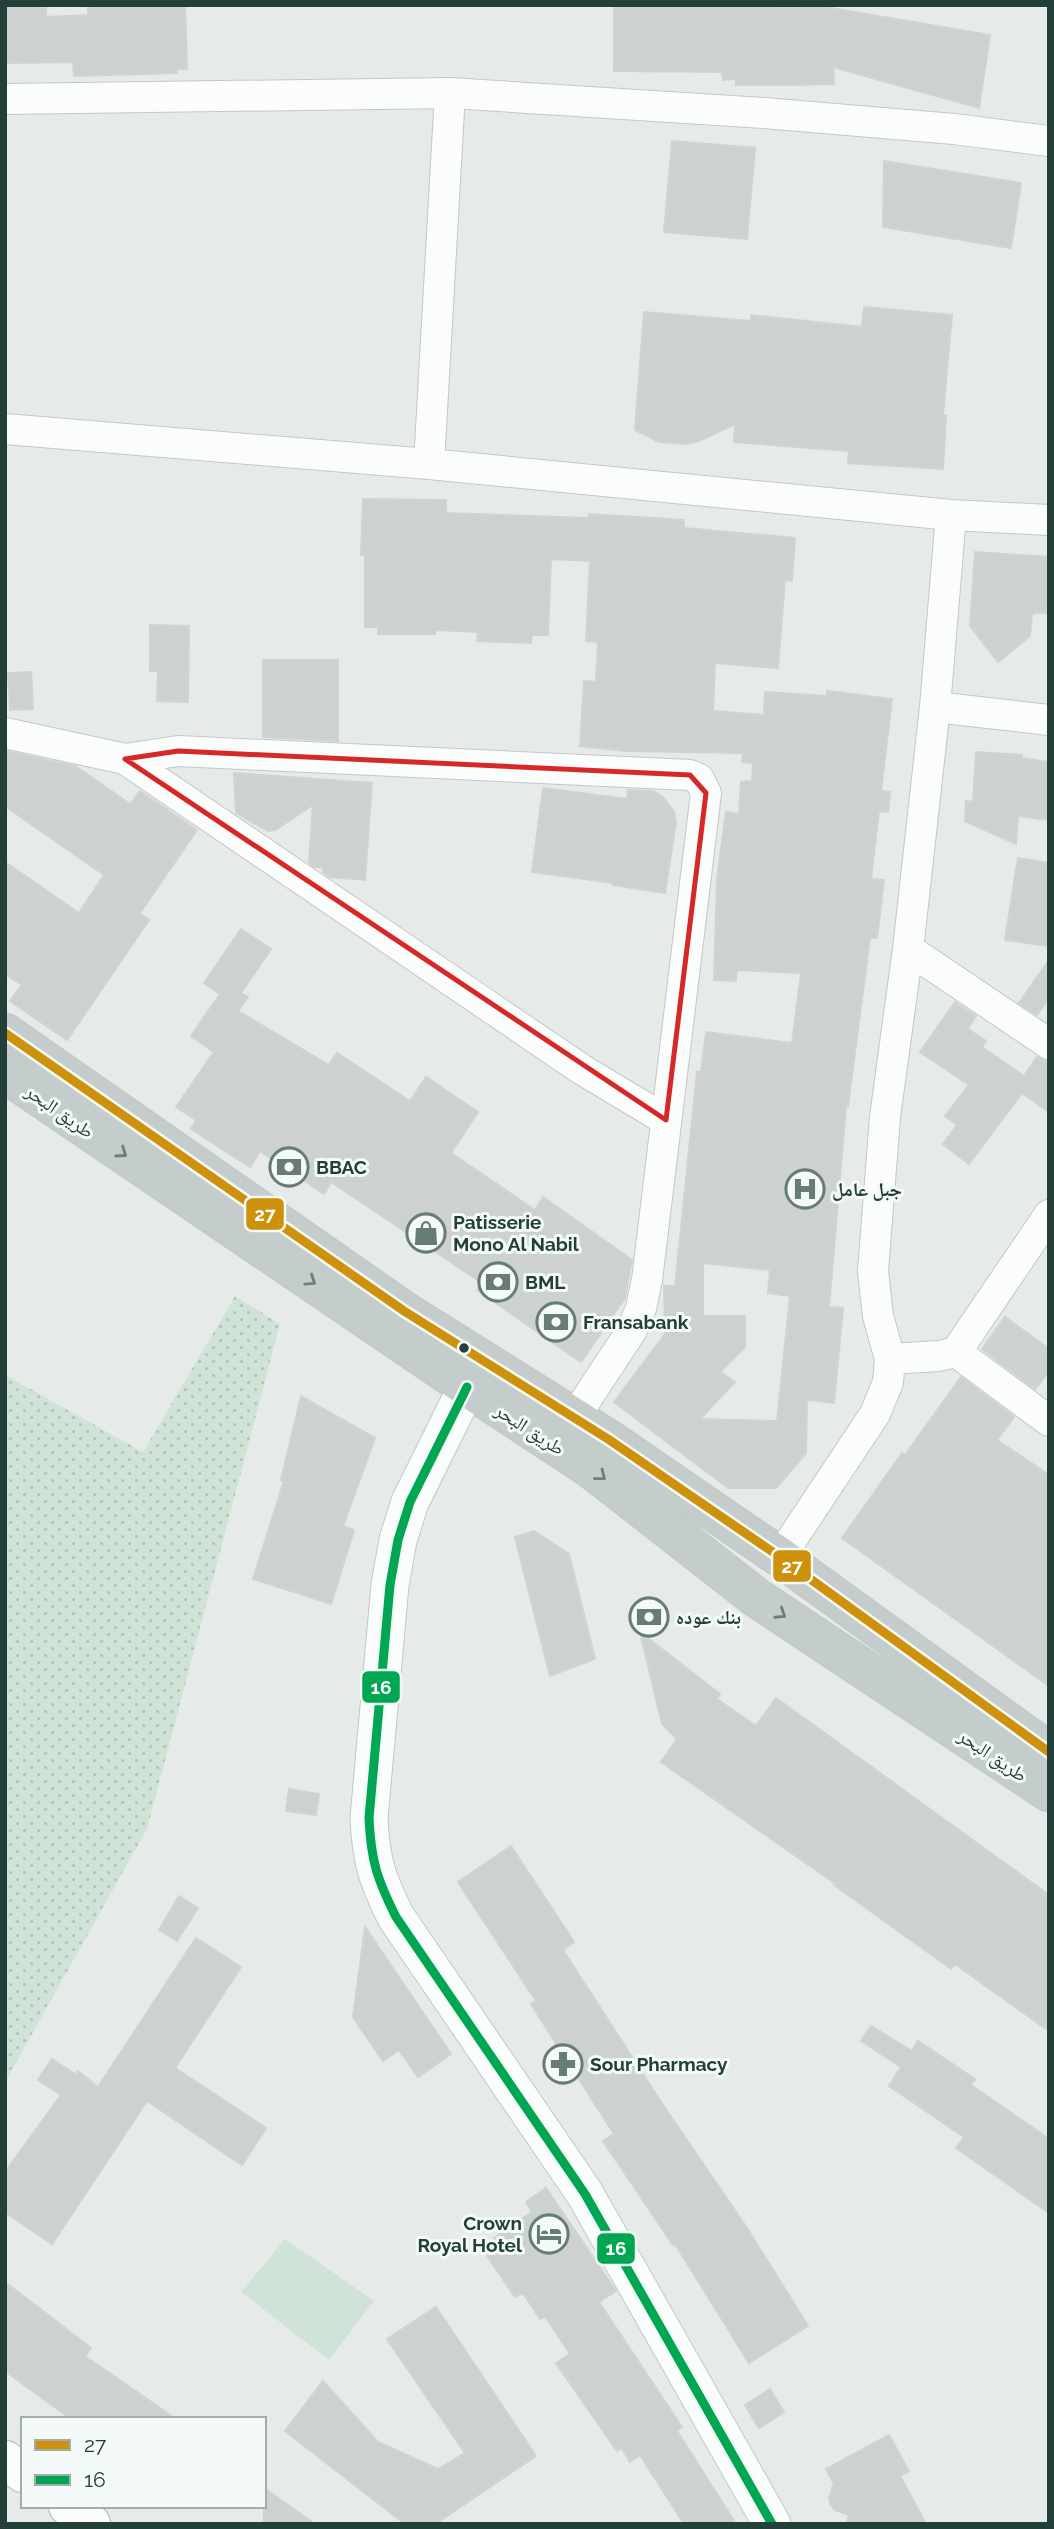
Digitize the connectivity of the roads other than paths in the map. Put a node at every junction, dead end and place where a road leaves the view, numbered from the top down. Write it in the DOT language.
graph roads {
  1 [pos="450,93"];
  2 [pos="5,99"];
  3 [pos="1049,141"];
  4 [pos="5,429"];
  5 [pos="429,464"];
  6 [pos="951,515"];
  7 [pos="1049,520"];
  8 [pos="935,707"];
  9 [pos="1049,720"];
  10 [pos="5,733"];
  11 [pos="125,760"];
  12 [pos="908,949"];
  13 [pos="5,1032"];
  14 [pos="1049,1044"];
  15 [pos="5,1073"];
  16 [pos="666,1120"];
  17 [pos="1049,1215"];
  18 [pos="956,1352"];
  19 [pos="890,1359"];
  20 [pos="467,1387"];
  21 [pos="575,1418"];
  22 [pos="1049,1420"];
  23 [pos="780,1557"];
  24 [pos="1049,1752"];
  25 [pos="1049,1793"];
  26 [pos="5,2460"];
  27 [pos="21,2472"];
  28 [pos="71,2508"];
  29 [pos="92,2524"];
  30 [pos="772,2524"];
  1 -- 2 [label="street"];
  1 -- 3 [label="street"];
  1 -- 5 [label="street"];
  4 -- 5 [label="street"];
  5 -- 6 [label="street"];
  6 -- 7 [label="street"];
  6 -- 8 [label="street"];
  8 -- 9 [label="street"];
  8 -- 12 [label="street"];
  10 -- 11 [label="street"];
  11 -- 16 [label="street"];
  11 -- 16 [label="street"];
  12 -- 14 [label="street"];
  12 -- 19 [label="street"];
  13 -- 21 [label="highway, طريق البحر"];
  15 -- 20 [label="highway, طريق البحر, one-way"];
  16 -- 21 [label="street"];
  17 -- 18 [label="street"];
  18 -- 19 [label="street"];
  18 -- 22 [label="street"];
  19 -- 23 [label="street"];
  20 -- 25 [label="highway, طريق البحر, one-way"];
  20 -- 30 [label="street"];
  21 -- 23 [label="highway, طريق البحر"];
  23 -- 24 [label="highway, طريق البحر"];
  26 -- 27 [label="main road"];
  28 -- 29 [label="main road"];
}
